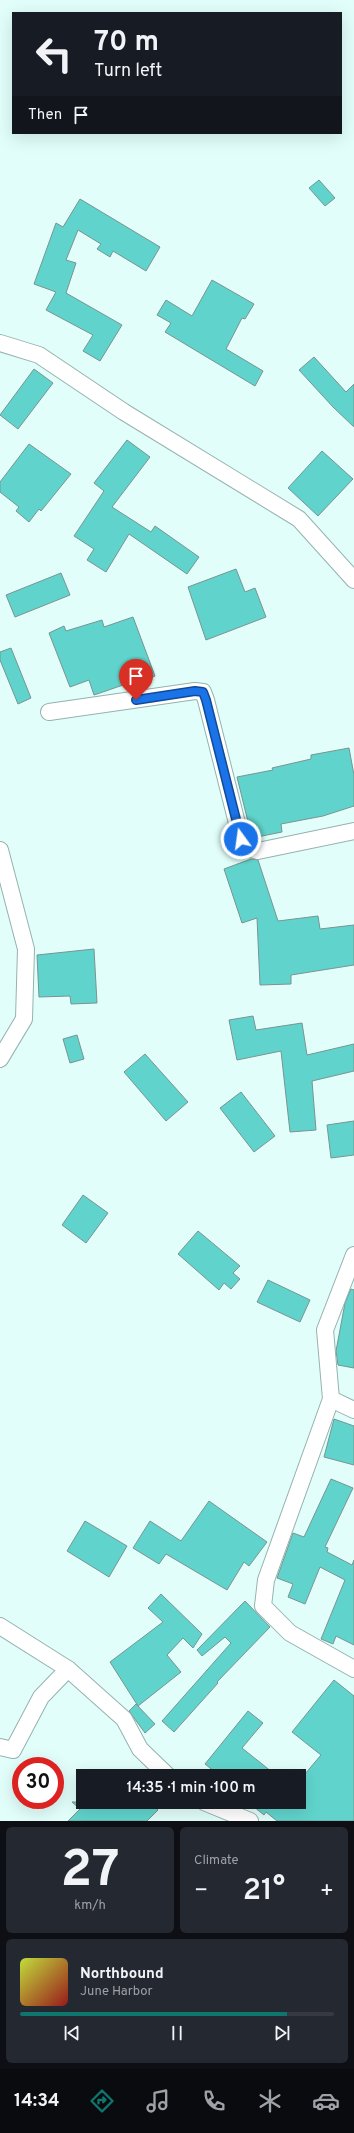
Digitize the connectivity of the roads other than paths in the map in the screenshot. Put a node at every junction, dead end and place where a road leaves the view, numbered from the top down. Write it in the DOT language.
graph roads {
  1 [pos="0,343"];
  2 [pos="354,580"];
  3 [pos="49,712"];
  4 [pos="354,831"];
  5 [pos="0,850"];
  6 [pos="0,1059"];
  7 [pos="354,1255"];
  8 [pos="331,1399"];
  9 [pos="354,1410"];
  10 [pos="0,1626"];
  11 [pos="354,1668"];
  12 [pos="68,1669"];
  13 [pos="0,1747"];
  14 [pos="161,1769"];
  15 [pos="221,1809"];
  16 [pos="250,1821"];
  1 -- 2 [label="street"];
  3 -- 4 [label="street"];
  5 -- 6 [label="street"];
  7 -- 8 [label="street"];
  8 -- 9 [label="street"];
  8 -- 11 [label="street"];
  10 -- 12 [label="street"];
  12 -- 13 [label="street"];
  12 -- 14 [label="street"];
  15 -- 16 [label="street"];
}
